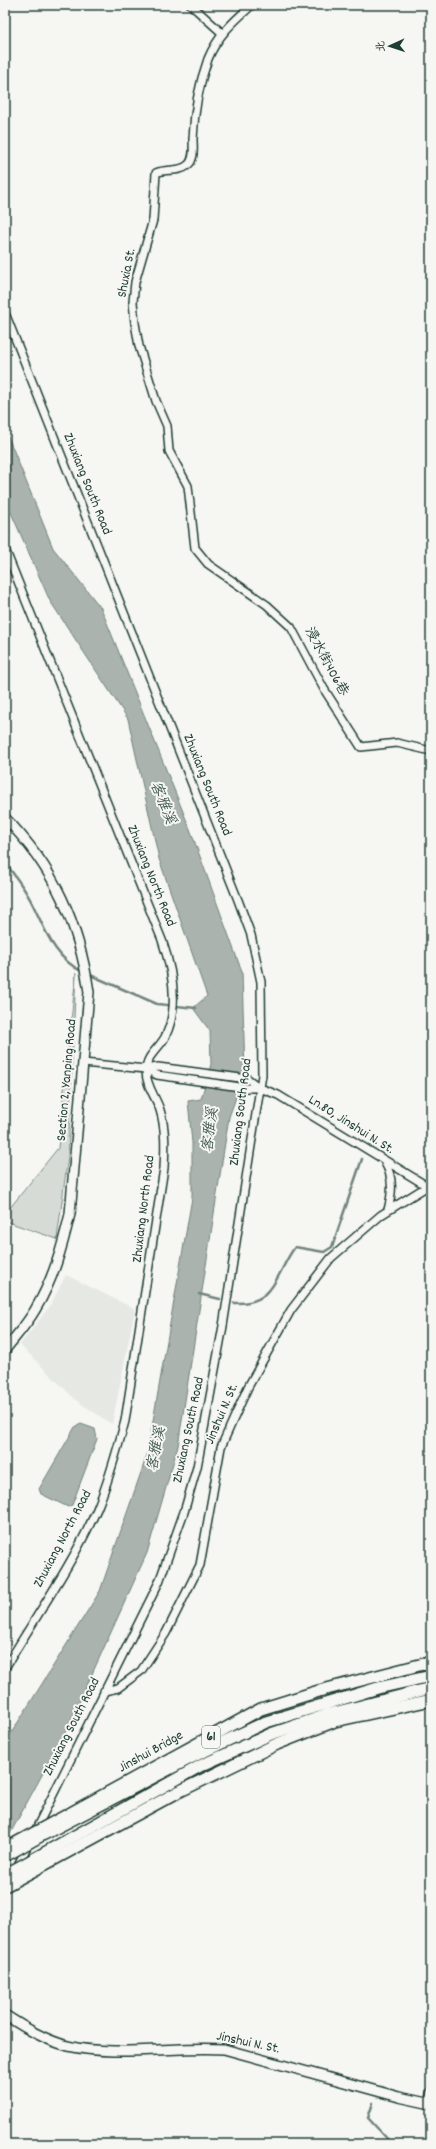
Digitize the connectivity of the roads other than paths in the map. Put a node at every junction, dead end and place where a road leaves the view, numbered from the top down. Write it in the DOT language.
graph roads {
  1 [pos="190,5"];
  2 [pos="252,5"];
  3 [pos="222,33"];
  4 [pos="5,313"];
  5 [pos="5,549"];
  6 [pos="258,598"];
  7 [pos="431,751"];
  8 [pos="5,818"];
  9 [pos="83,1063"];
  10 [pos="146,1069"];
  11 [pos="157,1071"];
  12 [pos="260,1088"];
  13 [pos="384,1161"];
  14 [pos="429,1185"];
  15 [pos="388,1210"];
  16 [pos="5,1350"];
  17 [pos="431,1662"];
  18 [pos="5,1668"];
  19 [pos="431,1676"];
  20 [pos="431,1688"];
  21 [pos="104,1691"];
  22 [pos="431,1700"];
  23 [pos="5,1849"];
  24 [pos="5,1856"];
  25 [pos="5,1875"];
  26 [pos="5,1886"];
  27 [pos="5,1892"];
  28 [pos="5,2015"];
  29 [pos="431,2091"];
  30 [pos="430,2104"];
  1 -- 3 [label="street"];
  2 -- 3 [label="street, Shuxia St."];
  3 -- 6 [label="street, Shuxia St."];
  4 -- 12 [label="street, Zhuxiang South Road"];
  5 -- 10 [label="street, Zhuxiang North Road"];
  6 -- 7 [label="street, 浸水街406巷"];
  8 -- 9 [label="street, Section 2, Yanping Road"];
  9 -- 10 [label="street"];
  9 -- 16 [label="street, Section 2, Yanping Road"];
  10 -- 11 [label="street"];
  10 -- 18 [label="street, Zhuxiang North Road"];
  11 -- 12 [label="street"];
  11 -- 12 [label="street"];
  12 -- 13 [label="street, Ln.80, Jinshui N. St."];
  12 -- 21 [label="street, Zhuxiang South Road"];
  13 -- 14 [label="street, Ln.80, Jinshui N. St."];
  13 -- 15 [label="street"];
  14 -- 15 [label="street, Jinshui N. St."];
  15 -- 21 [label="street, Jinshui N. St."];
  17 -- 23 [label="main road, Jinshui Bridge / 61, bridge"];
  19 -- 24 [label="main road, Jinshui Bridge / 61, bridge"];
  20 -- 25 [label="main road, 61, bridge"];
  21 -- 27 [label="street, Zhuxiang South Road"];
  22 -- 26 [label="main road, 61, bridge"];
  28 -- 30 [label="street, Jinshui N. St."];
  29 -- 30 [label="street, Jinshui N. St."];
}
